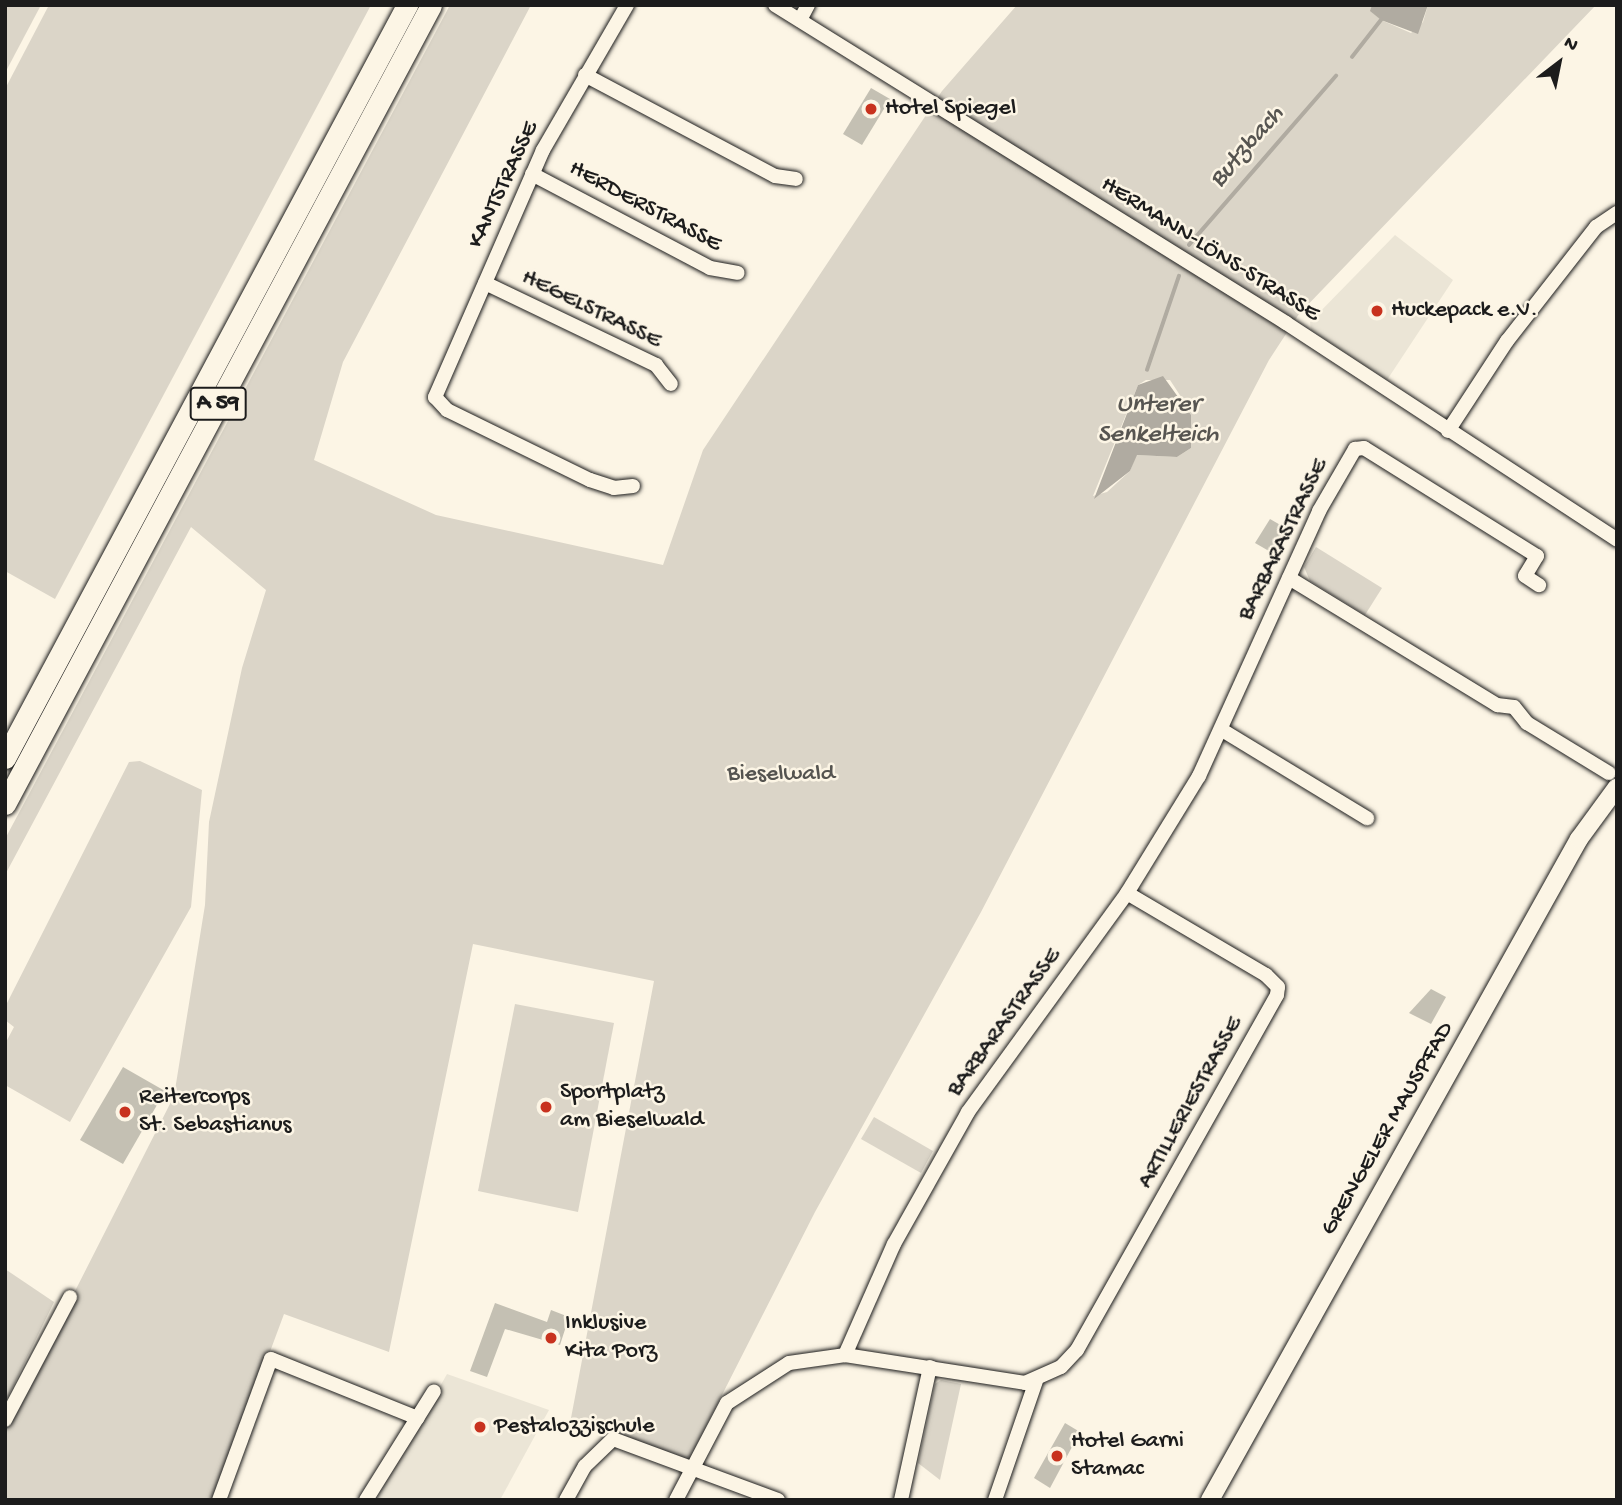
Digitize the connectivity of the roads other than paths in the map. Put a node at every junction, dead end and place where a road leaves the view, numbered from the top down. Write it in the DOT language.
graph roads {
  1 [pos="407,5"];
  2 [pos="431,5"];
  3 [pos="626,5"];
  4 [pos="775,5"];
  5 [pos="808,5"];
  6 [pos="800,20"];
  7 [pos="585,75"];
  8 [pos="532,174"];
  9 [pos="796,179"];
  10 [pos="1617,213"];
  11 [pos="738,273"];
  12 [pos="485,283"];
  13 [pos="671,384"];
  14 [pos="1448,431"];
  15 [pos="633,486"];
  16 [pos="1617,540"];
  17 [pos="1289,578"];
  18 [pos="1539,585"];
  19 [pos="1222,730"];
  20 [pos="5,758"];
  21 [pos="1613,780"];
  22 [pos="5,804"];
  23 [pos="1367,818"];
  24 [pos="1127,893"];
  25 [pos="70,1297"];
  26 [pos="845,1355"];
  27 [pos="930,1367"];
  28 [pos="1036,1381"];
  29 [pos="434,1391"];
  30 [pos="418,1418"];
  31 [pos="5,1420"];
  32 [pos="693,1469"];
  33 [pos="219,1500"];
  34 [pos="366,1500"];
  35 [pos="566,1500"];
  36 [pos="677,1500"];
  37 [pos="778,1500"];
  38 [pos="901,1500"];
  39 [pos="995,1500"];
  40 [pos="1210,1500"];
  1 -- 20 [label="highway, A 59"];
  2 -- 22 [label="highway, A 59"];
  3 -- 7 [label="street, KANTSTRASSE"];
  4 -- 6 [label="street, HERMANN-LÖNS-STRASSE"];
  5 -- 6 [label="street"];
  6 -- 14 [label="street, HERMANN-LÖNS-STRASSE"];
  7 -- 8 [label="street, KANTSTRASSE"];
  7 -- 9 [label="street"];
  8 -- 11 [label="street, HERDERSTRASSE"];
  8 -- 12 [label="street, KANTSTRASSE"];
  10 -- 14 [label="street"];
  12 -- 13 [label="street, HEGELSTRASSE"];
  12 -- 15 [label="street, KANTSTRASSE"];
  14 -- 16 [label="street, HERMANN-LÖNS-STRASSE"];
  17 -- 18 [label="street, BARBARASTRASSE"];
  17 -- 19 [label="street, BARBARASTRASSE"];
  17 -- 21 [label="street"];
  19 -- 23 [label="street"];
  19 -- 24 [label="street, BARBARASTRASSE"];
  21 -- 40 [label="main road, GRENGELER MAUSPFAD"];
  24 -- 26 [label="street, BARBARASTRASSE"];
  24 -- 28 [label="street, ARTILLERIESTRASSE"];
  25 -- 31 [label="street"];
  26 -- 27 [label="street"];
  26 -- 32 [label="street"];
  27 -- 28 [label="street"];
  27 -- 38 [label="street"];
  28 -- 39 [label="street"];
  29 -- 30 [label="street"];
  30 -- 33 [label="street"];
  30 -- 34 [label="street"];
  32 -- 35 [label="street"];
  32 -- 36 [label="street"];
  32 -- 37 [label="street"];
}
